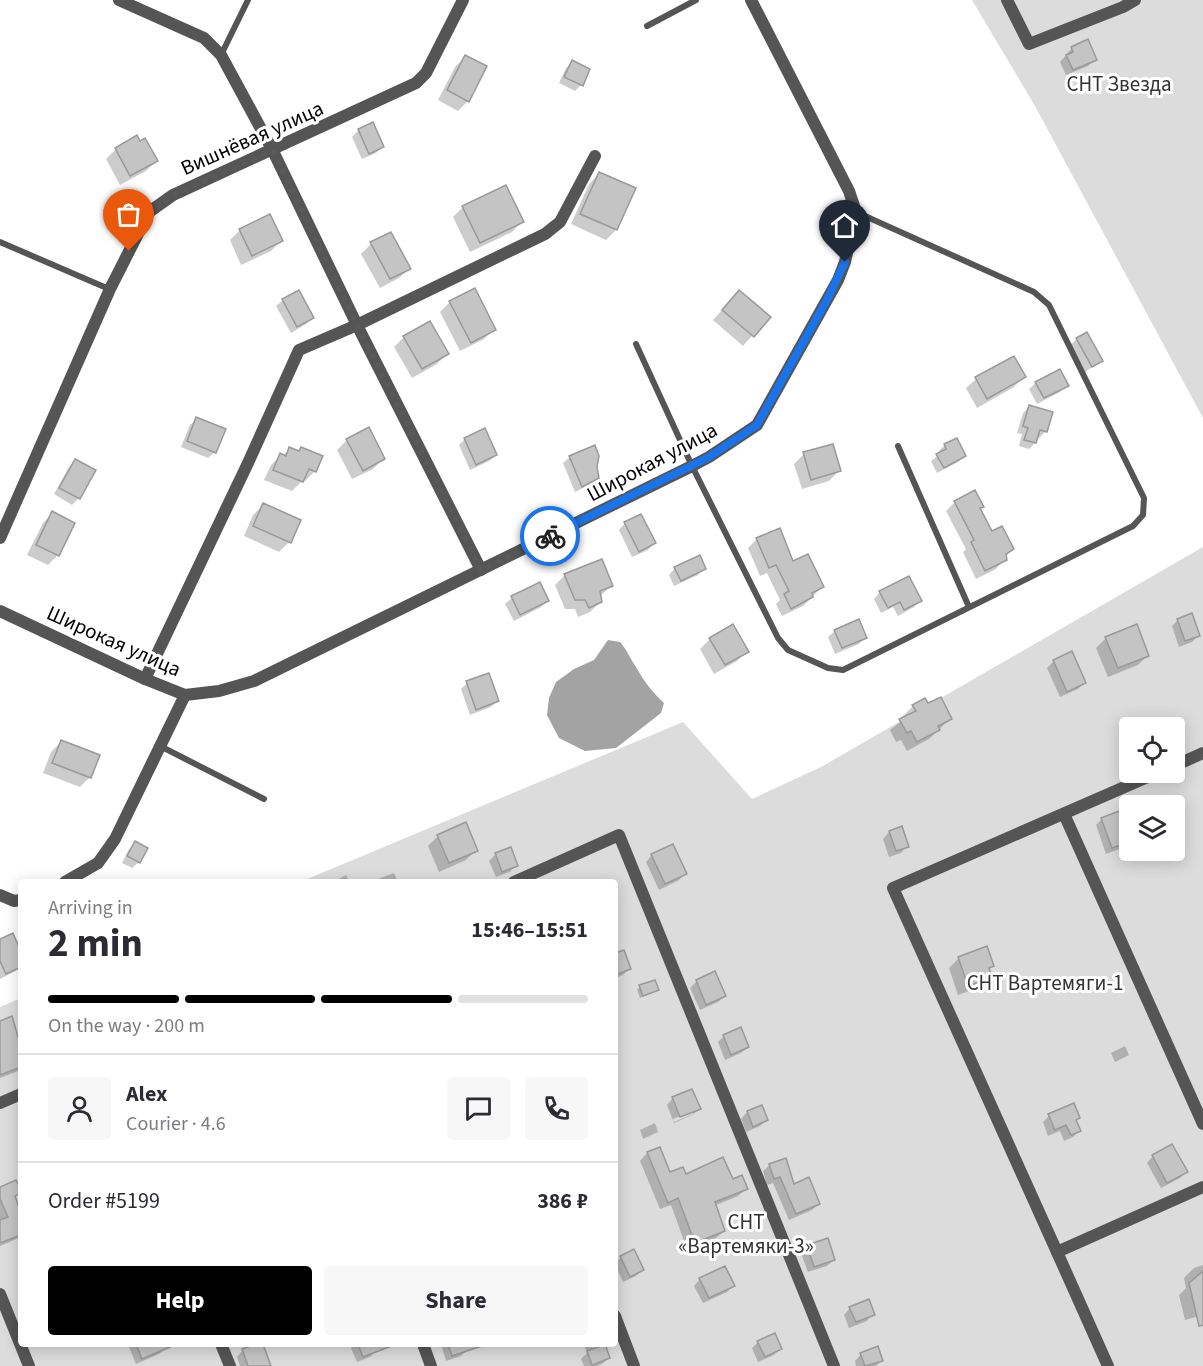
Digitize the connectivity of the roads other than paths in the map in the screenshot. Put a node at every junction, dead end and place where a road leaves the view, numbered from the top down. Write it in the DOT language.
graph roads {
  1 [pos="119,0"];
  2 [pos="248,0"];
  3 [pos="463,0"];
  4 [pos="696,0"];
  5 [pos="751,0"];
  6 [pos="1007,0"];
  7 [pos="1135,0"];
  8 [pos="647,26"];
  9 [pos="220,55"];
  10 [pos="273,151"];
  11 [pos="595,156"];
  12 [pos="856,212"];
  13 [pos="0,242"];
  14 [pos="110,289"];
  15 [pos="357,325"];
  16 [pos="636,344"];
  17 [pos="898,446"];
  18 [pos="692,466"];
  19 [pos="0,538"];
  20 [pos="481,570"];
  21 [pos="969,607"];
  22 [pos="0,611"];
  23 [pos="145,679"];
  24 [pos="185,695"];
  25 [pos="160,746"];
  26 [pos="1203,753"];
  27 [pos="1185,760"];
  28 [pos="1133,783"];
  29 [pos="264,798"];
  30 [pos="1064,814"];
  31 [pos="70,879"];
  32 [pos="521,879"];
  33 [pos="0,895"];
  34 [pos="18,900"];
  35 [pos="18,1095"];
  36 [pos="0,1103"];
  37 [pos="1203,1124"];
  38 [pos="1203,1187"];
  39 [pos="1056,1252"];
  40 [pos="0,1294"];
  41 [pos="618,1324"];
  42 [pos="18,1339"];
  43 [pos="21,1347"];
  44 [pos="222,1347"];
  45 [pos="424,1347"];
  46 [pos="29,1366"];
  47 [pos="230,1366"];
  48 [pos="431,1366"];
  49 [pos="634,1366"];
  50 [pos="834,1366"];
  51 [pos="1108,1366"];
  1 -- 9 [label="street"];
  2 -- 9 [label="lane"];
  3 -- 10 [label="street, Вишнёвая улица"];
  4 -- 8 [label="lane"];
  5 -- 12 [label="street"];
  6 -- 7 [label="street"];
  9 -- 10 [label="street"];
  10 -- 14 [label="street, Вишнёвая улица"];
  10 -- 15 [label="street"];
  11 -- 15 [label="street"];
  12 -- 18 [label="street, Широкая улица"];
  12 -- 21 [label="lane"];
  13 -- 14 [label="lane"];
  14 -- 19 [label="street, Вишнёвая улица"];
  15 -- 20 [label="street"];
  15 -- 23 [label="street"];
  16 -- 18 [label="lane"];
  17 -- 21 [label="lane"];
  18 -- 20 [label="street, Широкая улица"];
  18 -- 21 [label="lane"];
  20 -- 24 [label="street, Широкая улица"];
  22 -- 23 [label="street, Широкая улица"];
  23 -- 24 [label="street, Широкая улица"];
  24 -- 25 [label="street"];
  25 -- 29 [label="lane"];
  25 -- 31 [label="street"];
  26 -- 27 [label="street"];
  28 -- 30 [label="street"];
  30 -- 37 [label="street"];
  30 -- 39 [label="street"];
  32 -- 50 [label="street"];
  33 -- 34 [label="street"];
  35 -- 36 [label="street"];
  38 -- 39 [label="street"];
  39 -- 51 [label="street"];
  40 -- 42 [label="street"];
  41 -- 49 [label="street"];
  43 -- 46 [label="street"];
  44 -- 47 [label="street"];
  45 -- 48 [label="street"];
}
